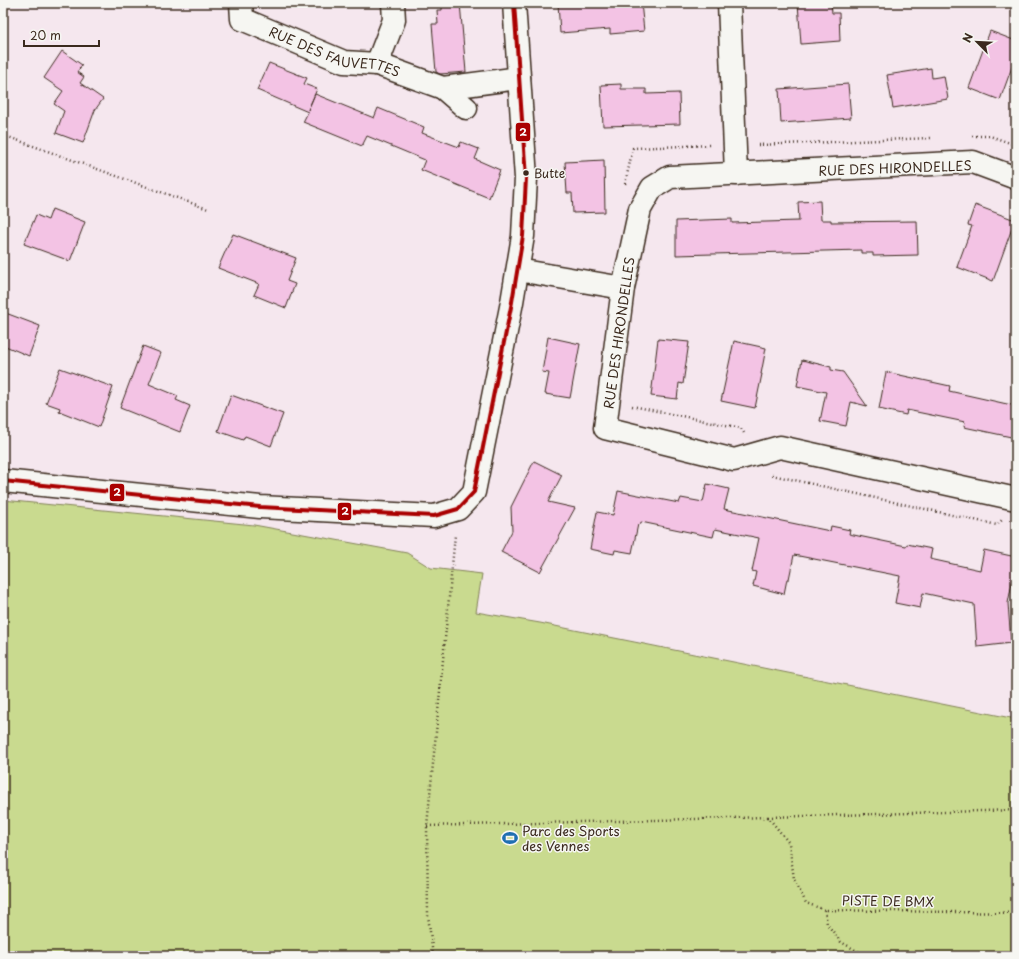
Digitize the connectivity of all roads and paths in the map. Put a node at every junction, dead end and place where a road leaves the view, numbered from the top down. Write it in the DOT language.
graph roads {
  1 [pos="241,3"];
  2 [pos="393,3"];
  3 [pos="514,3"];
  4 [pos="729,3"];
  5 [pos="377,64"];
  6 [pos="519,78"];
  7 [pos="443,88"];
  8 [pos="466,108"];
  9 [pos="3,135"];
  10 [pos="736,174"];
  11 [pos="1016,178"];
  12 [pos="208,209"];
  13 [pos="518,270"];
  14 [pos="623,288"];
  15 [pos="3,481"];
  16 [pos="1016,499"];
  17 [pos="458,509"];
  18 [pos="1016,810"];
  19 [pos="768,817"];
  20 [pos="427,826"];
  21 [pos="825,910"];
  22 [pos="1016,913"];
  23 [pos="432,956"];
  24 [pos="866,956"];
  1 -- 5 [label="street, RUE DES FAUVETTES"];
  2 -- 5 [label="street"];
  3 -- 6 [label="street"];
  4 -- 10 [label="street"];
  5 -- 7 [label="street, RUE DES FAUVETTES"];
  6 -- 7 [label="street, RUE DES FAUVETTES"];
  6 -- 13 [label="street"];
  7 -- 8 [label="street, RUE DES FAUVETTES"];
  9 -- 12 [label="path"];
  10 -- 11 [label="street, RUE DES HIRONDELLES"];
  10 -- 14 [label="street, RUE DES HIRONDELLES"];
  13 -- 14 [label="street"];
  13 -- 17 [label="street"];
  14 -- 16 [label="street, RUE DES HIRONDELLES"];
  15 -- 17 [label="street"];
  17 -- 20 [label="path"];
  18 -- 19 [label="path"];
  19 -- 20 [label="path"];
  19 -- 21 [label="path"];
  20 -- 23 [label="path"];
  21 -- 22 [label="path, PISTE DE BMX"];
  21 -- 24 [label="path, PISTE DE BMX"];
}
